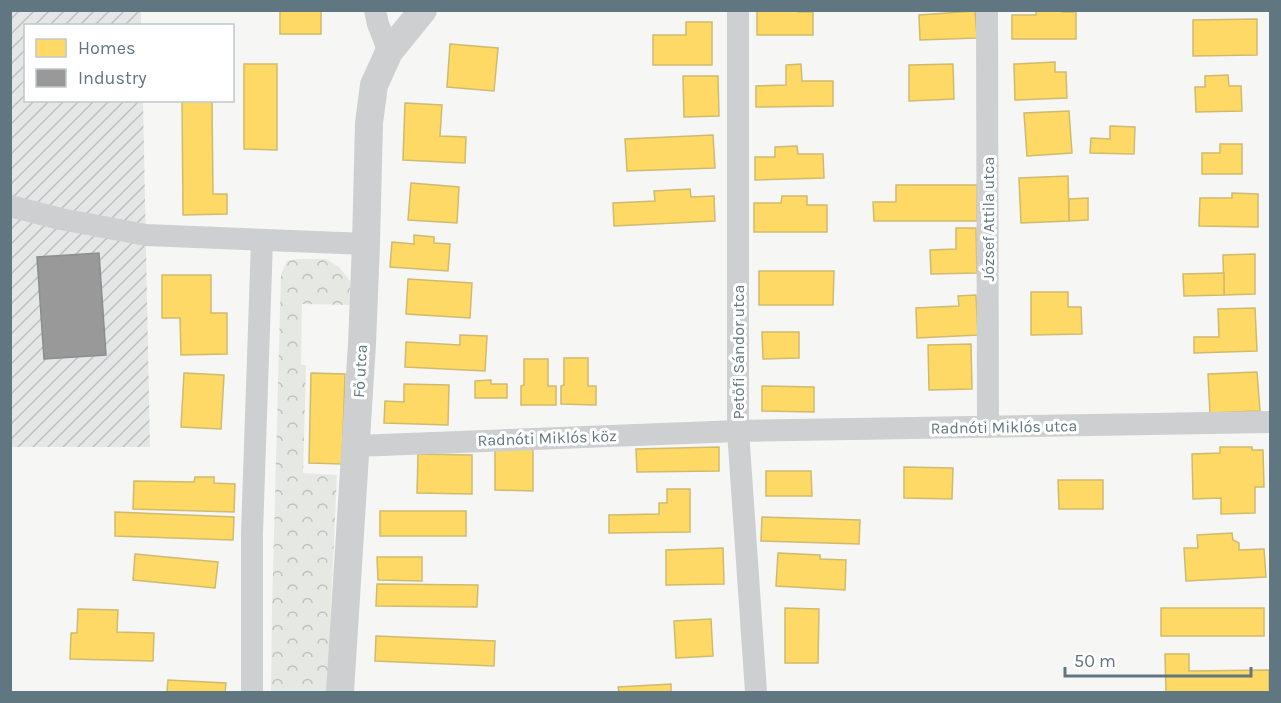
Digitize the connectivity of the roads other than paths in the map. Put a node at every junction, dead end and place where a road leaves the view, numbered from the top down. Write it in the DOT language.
graph roads {
  1 [pos="375,10"];
  2 [pos="423,10"];
  3 [pos="738,10"];
  4 [pos="987,10"];
  5 [pos="388,52"];
  6 [pos="10,206"];
  7 [pos="262,240"];
  8 [pos="366,244"];
  9 [pos="1270,422"];
  10 [pos="988,427"];
  11 [pos="738,431"];
  12 [pos="356,446"];
  13 [pos="252,693"];
  14 [pos="340,693"];
  15 [pos="756,693"];
  1 -- 5 [label="street"];
  2 -- 5 [label="street, Fő utca"];
  3 -- 11 [label="street, Petőfi Sándor utca"];
  4 -- 10 [label="street, József Attila utca"];
  5 -- 8 [label="street, Fő utca"];
  6 -- 7 [label="street"];
  7 -- 8 [label="street"];
  7 -- 13 [label="street"];
  8 -- 12 [label="street, Fő utca"];
  9 -- 10 [label="street, Radnóti Miklós utca"];
  10 -- 11 [label="street, Radnóti Miklós utca"];
  11 -- 12 [label="street, Radnóti Miklós köz"];
  11 -- 15 [label="street, Petőfi Sándor utca"];
  12 -- 14 [label="street, Fő utca"];
}
